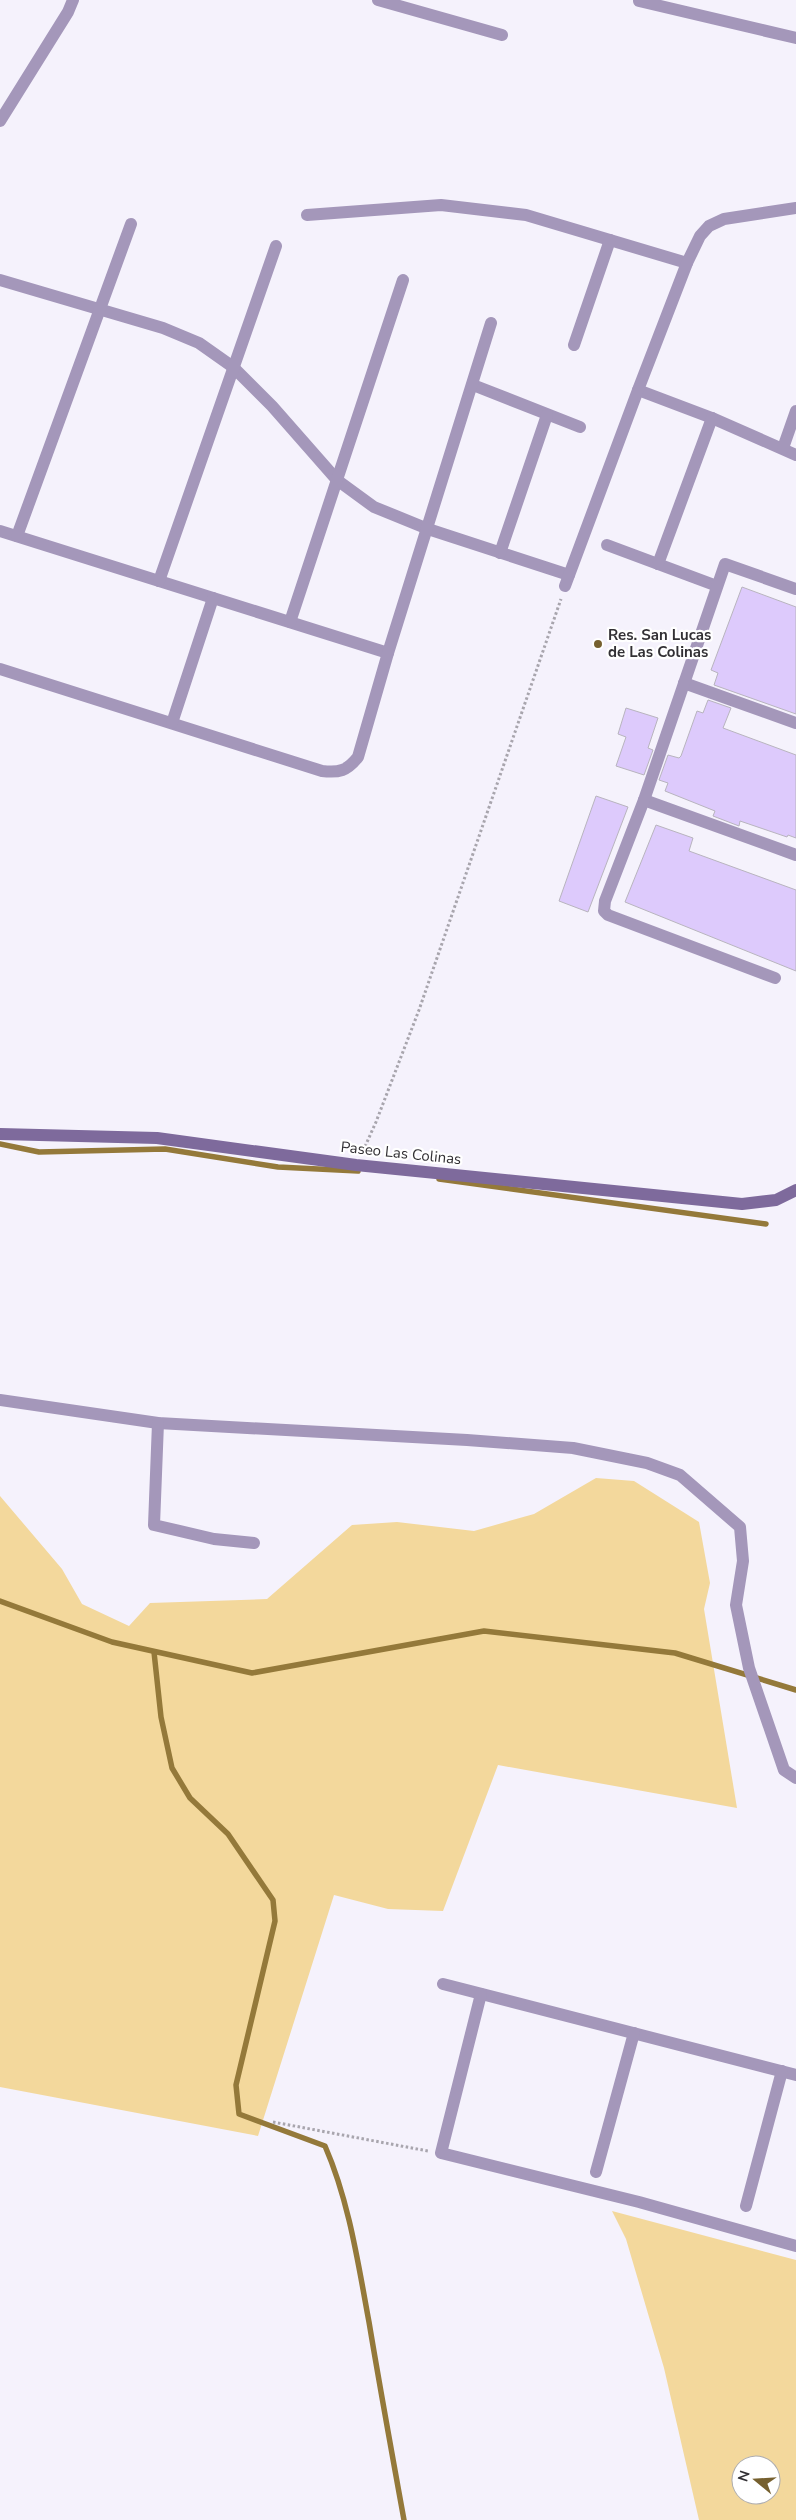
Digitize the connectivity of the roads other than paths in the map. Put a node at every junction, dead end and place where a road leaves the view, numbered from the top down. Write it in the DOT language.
graph roads {
  1 [pos="72,0"];
  2 [pos="378,0"];
  3 [pos="639,1"];
  4 [pos="502,35"];
  5 [pos="796,38"];
  6 [pos="0,119"];
  7 [pos="796,208"];
  8 [pos="307,215"];
  9 [pos="131,224"];
  10 [pos="610,240"];
  11 [pos="276,246"];
  12 [pos="687,263"];
  13 [pos="0,280"];
  14 [pos="404,280"];
  15 [pos="100,310"];
  16 [pos="491,323"];
  17 [pos="574,345"];
  18 [pos="233,367"];
  19 [pos="473,386"];
  20 [pos="638,390"];
  21 [pos="796,411"];
  22 [pos="547,415"];
  23 [pos="712,418"];
  24 [pos="580,427"];
  25 [pos="783,448"];
  26 [pos="796,455"];
  27 [pos="337,480"];
  28 [pos="0,530"];
  29 [pos="428,530"];
  30 [pos="17,536"];
  31 [pos="607,545"];
  32 [pos="500,553"];
  33 [pos="658,564"];
  34 [pos="159,581"];
  35 [pos="717,586"];
  36 [pos="796,589"];
  37 [pos="213,598"];
  38 [pos="290,622"];
  39 [pos="388,653"];
  40 [pos="0,669"];
  41 [pos="684,683"];
  42 [pos="172,723"];
  43 [pos="796,724"];
  44 [pos="644,800"];
  45 [pos="796,856"];
  46 [pos="775,978"];
  47 [pos="0,1134"];
  48 [pos="796,1190"];
  49 [pos="0,1400"];
  50 [pos="158,1423"];
  51 [pos="254,1542"];
  52 [pos="796,1778"];
  53 [pos="443,1984"];
  54 [pos="481,1994"];
  55 [pos="634,2033"];
  56 [pos="782,2071"];
  57 [pos="796,2075"];
  58 [pos="596,2172"];
  59 [pos="746,2206"];
  60 [pos="796,2246"];
  1 -- 6 [label="street"];
  2 -- 4 [label="street"];
  3 -- 5 [label="street"];
  7 -- 12 [label="street"];
  8 -- 10 [label="street"];
  9 -- 15 [label="street"];
  10 -- 12 [label="street"];
  10 -- 17 [label="street"];
  11 -- 18 [label="street"];
  12 -- 20 [label="street"];
  13 -- 15 [label="street"];
  14 -- 27 [label="street"];
  15 -- 18 [label="street"];
  15 -- 30 [label="street"];
  16 -- 19 [label="street"];
  18 -- 27 [label="street"];
  18 -- 34 [label="street"];
  19 -- 22 [label="street"];
  19 -- 29 [label="street"];
  20 -- 23 [label="street"];
  20 -- 32 [label="street"];
  21 -- 25 [label="street"];
  22 -- 24 [label="street"];
  22 -- 32 [label="street"];
  23 -- 25 [label="street"];
  23 -- 33 [label="street"];
  25 -- 26 [label="street"];
  27 -- 29 [label="street"];
  27 -- 38 [label="street"];
  28 -- 30 [label="street"];
  29 -- 32 [label="street"];
  29 -- 39 [label="street"];
  30 -- 34 [label="street"];
  31 -- 33 [label="street"];
  33 -- 35 [label="street"];
  34 -- 37 [label="street"];
  35 -- 36 [label="street"];
  35 -- 41 [label="street"];
  37 -- 38 [label="street"];
  37 -- 42 [label="street"];
  38 -- 39 [label="street"];
  39 -- 42 [label="street"];
  40 -- 42 [label="street"];
  41 -- 43 [label="street"];
  41 -- 44 [label="street"];
  44 -- 45 [label="street"];
  44 -- 46 [label="street"];
  47 -- 48 [label="street, Paseo Las Colinas"];
  49 -- 50 [label="street"];
  50 -- 51 [label="street"];
  50 -- 52 [label="street"];
  53 -- 54 [label="street"];
  54 -- 55 [label="street"];
  54 -- 60 [label="street"];
  55 -- 56 [label="street"];
  55 -- 58 [label="street"];
  56 -- 57 [label="street"];
  56 -- 59 [label="street"];
}
